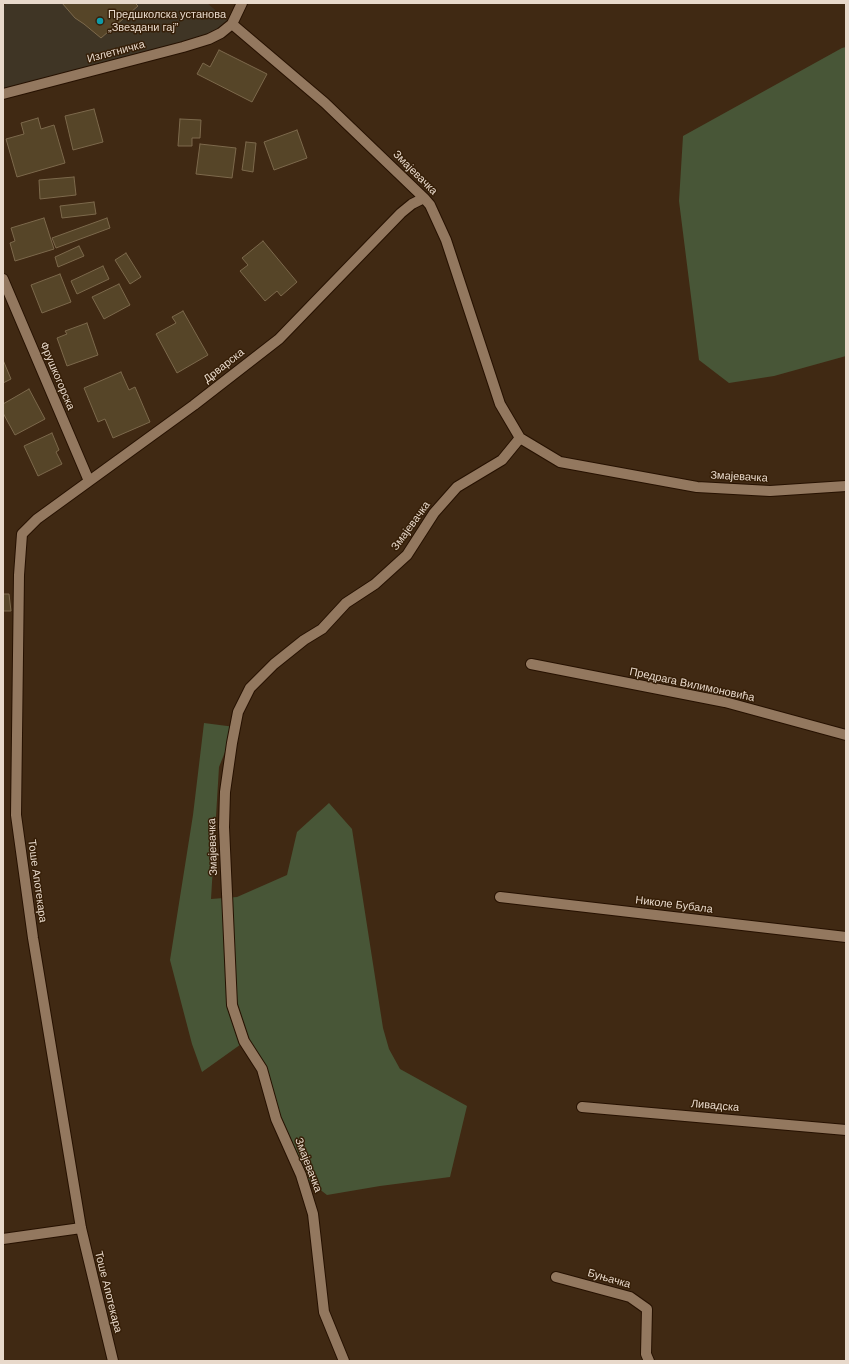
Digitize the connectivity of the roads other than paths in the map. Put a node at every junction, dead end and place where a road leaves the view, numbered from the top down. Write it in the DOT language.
graph roads {
  1 [pos="242,3"];
  2 [pos="232,24"];
  3 [pos="3,94"];
  4 [pos="424,198"];
  5 [pos="3,279"];
  6 [pos="520,438"];
  7 [pos="89,481"];
  8 [pos="846,486"];
  9 [pos="22,534"];
  10 [pos="531,664"];
  11 [pos="846,735"];
  12 [pos="500,897"];
  13 [pos="846,937"];
  14 [pos="582,1107"];
  15 [pos="846,1130"];
  16 [pos="80,1228"];
  17 [pos="3,1239"];
  18 [pos="556,1277"];
  19 [pos="113,1361"];
  20 [pos="344,1361"];
  21 [pos="649,1361"];
  1 -- 2 [label="street"];
  2 -- 3 [label="street, Излетничка"];
  2 -- 4 [label="street, Змајевачка"];
  4 -- 6 [label="street, Змајевачка"];
  4 -- 7 [label="street, Дрварска"];
  5 -- 7 [label="street, Фрушкогорска"];
  6 -- 8 [label="street, Змајевачка"];
  6 -- 20 [label="street, Змајевачка"];
  7 -- 9 [label="street, Дрварска"];
  9 -- 16 [label="street, Тоше Апотекара"];
  10 -- 11 [label="street, Предрага Вилимоновића"];
  12 -- 13 [label="street, Николе Бубала"];
  14 -- 15 [label="street, Ливадска"];
  16 -- 17 [label="street"];
  16 -- 19 [label="street, Тоше Апотекара"];
  18 -- 21 [label="street, Буњачка"];
}
